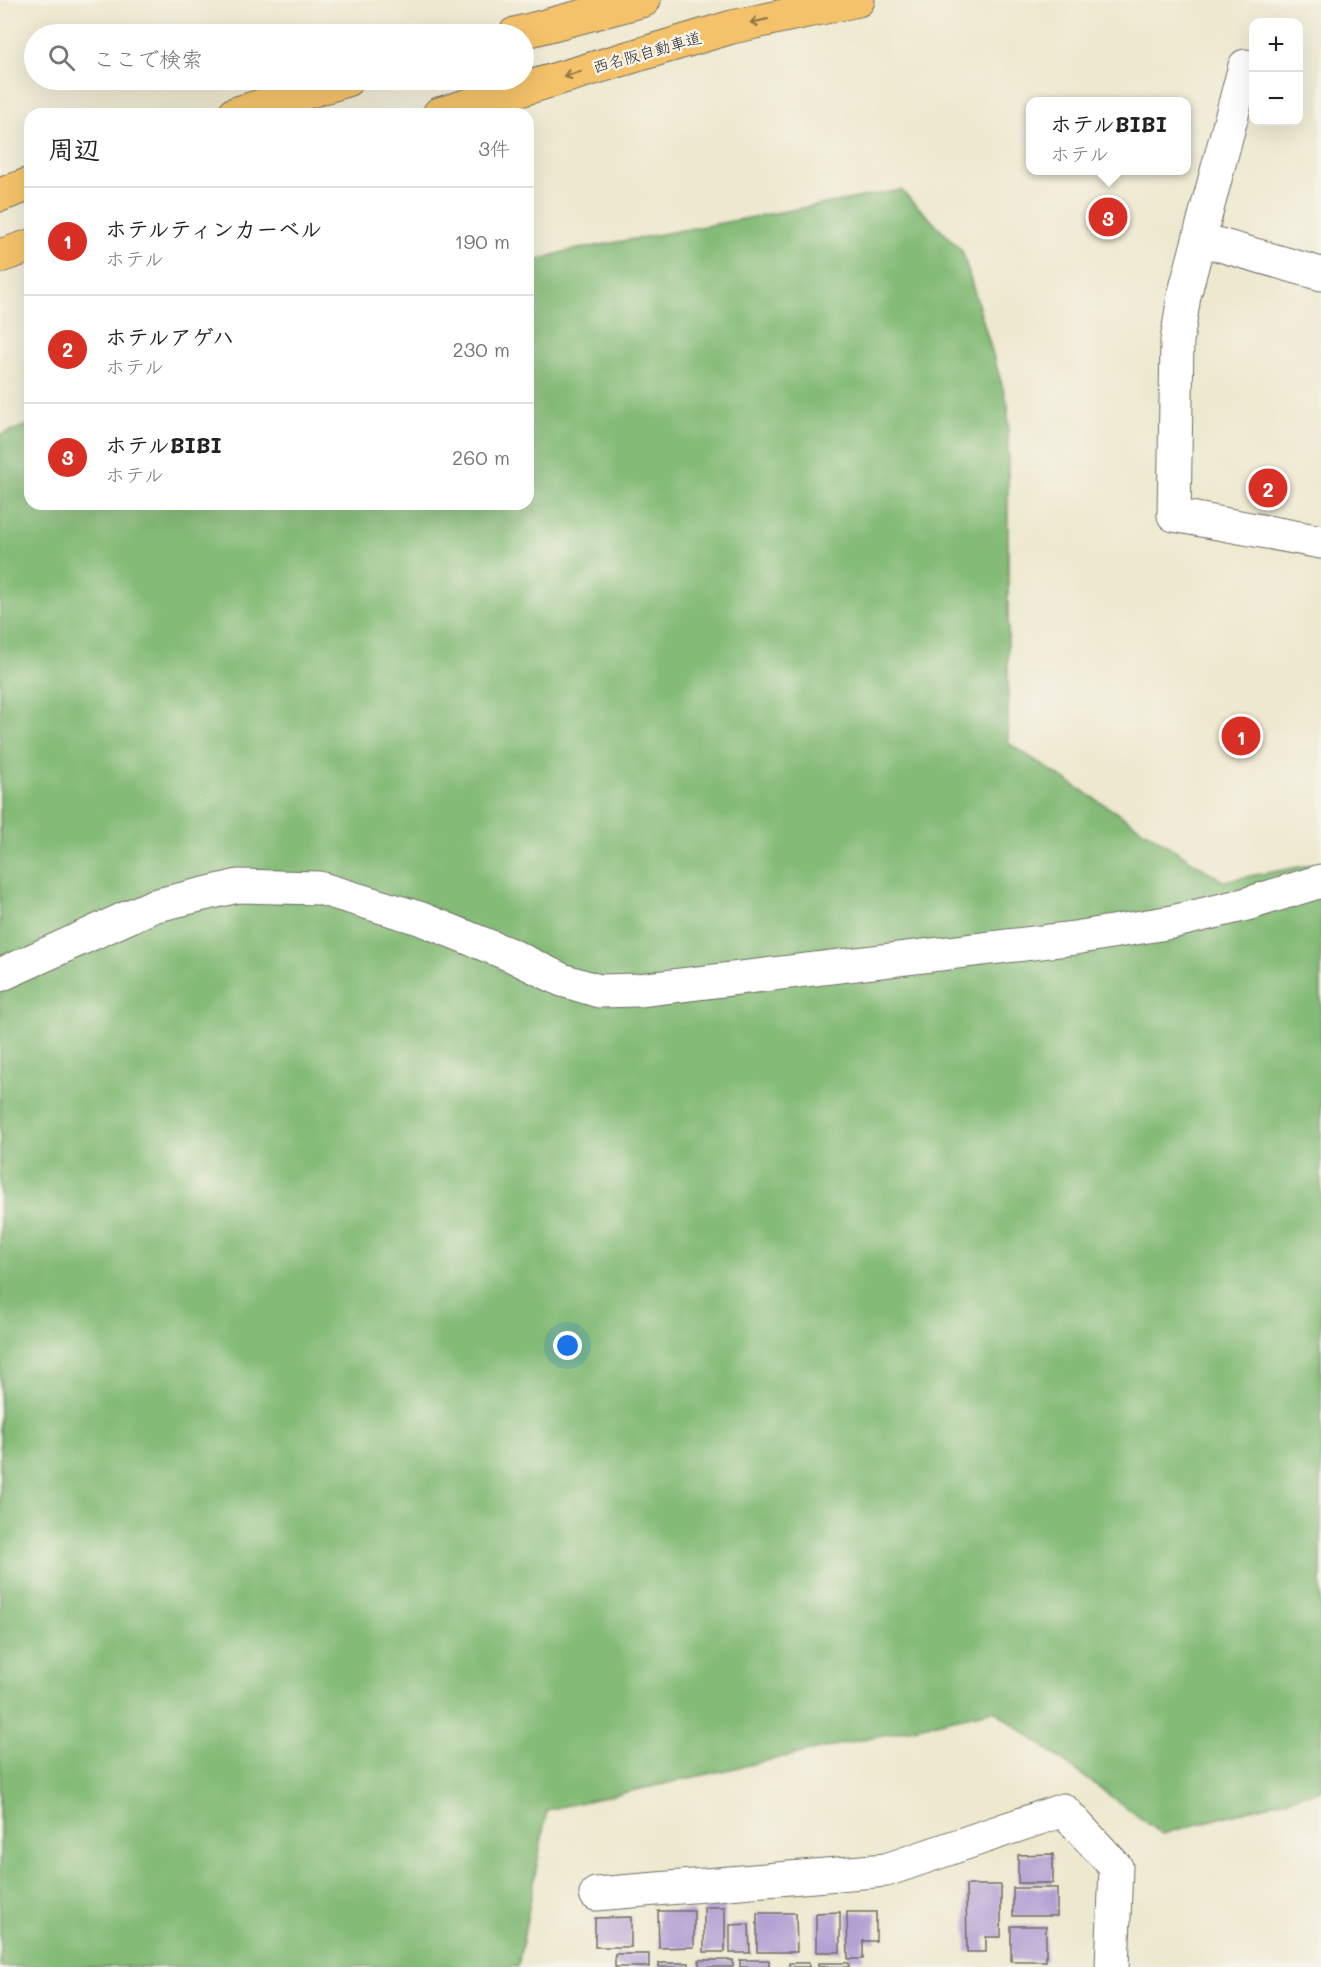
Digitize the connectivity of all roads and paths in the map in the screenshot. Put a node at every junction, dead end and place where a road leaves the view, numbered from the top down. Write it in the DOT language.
graph roads {
  1 [pos="644,0"];
  2 [pos="858,0"];
  3 [pos="534,29"];
  4 [pos="1245,66"];
  5 [pos="534,86"];
  6 [pos="314,90"];
  7 [pos="520,90"];
  8 [pos="254,108"];
  9 [pos="459,108"];
  10 [pos="24,186"];
  11 [pos="0,195"];
  12 [pos="1200,239"];
  13 [pos="24,248"];
  14 [pos="0,256"];
  15 [pos="1321,274"];
  16 [pos="1321,542"];
  17 [pos="1321,881"];
  18 [pos="0,975"];
  19 [pos="596,1894"];
  20 [pos="1112,1967"];
  1 -- 3 [label="highway"];
  2 -- 5 [label="highway, 西名阪自動車道, one-way"];
  4 -- 12 [label="street"];
  6 -- 8 [label="highway"];
  7 -- 9 [label="highway, 西名阪自動車道, one-way"];
  10 -- 11 [label="highway"];
  12 -- 15 [label="street"];
  12 -- 16 [label="street"];
  13 -- 14 [label="highway"];
  17 -- 18 [label="street"];
  19 -- 20 [label="street"];
}
